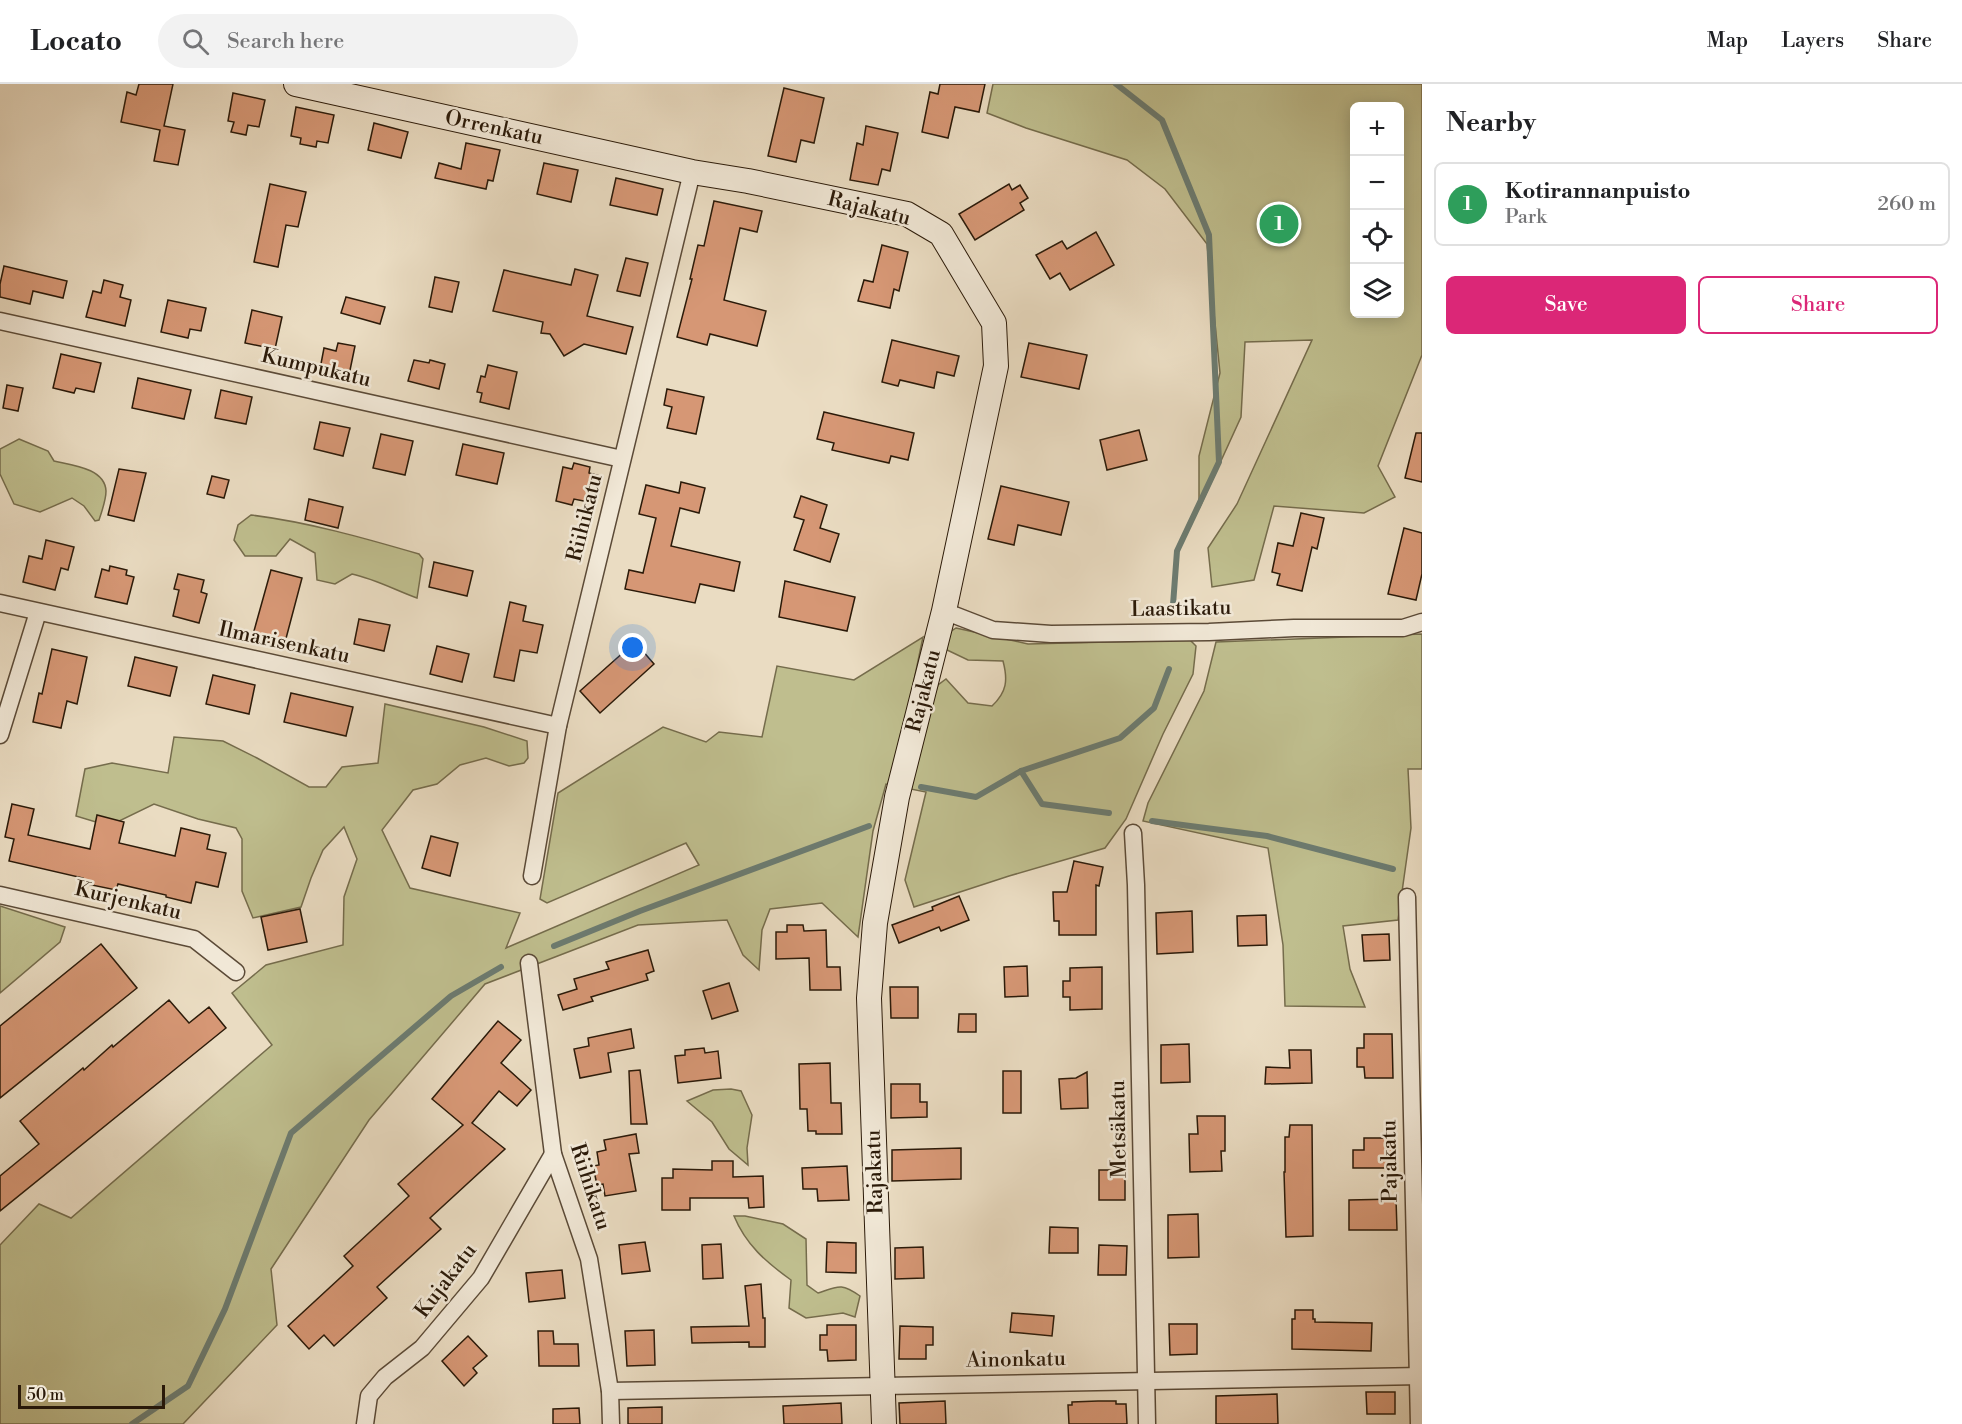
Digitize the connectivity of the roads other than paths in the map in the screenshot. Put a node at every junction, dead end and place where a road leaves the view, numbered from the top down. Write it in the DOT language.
graph roads {
  1 [pos="296,84"];
  2 [pos="693,172"];
  3 [pos="0,321"];
  4 [pos="622,459"];
  5 [pos="0,603"];
  6 [pos="944,611"];
  7 [pos="38,612"];
  8 [pos="1422,622"];
  9 [pos="558,726"];
  10 [pos="0,735"];
  11 [pos="1133,834"];
  12 [pos="532,876"];
  13 [pos="0,895"];
  14 [pos="1407,897"];
  15 [pos="530,963"];
  16 [pos="236,972"];
  17 [pos="553,1154"];
  18 [pos="1420,1376"];
  19 [pos="1146,1380"];
  20 [pos="883,1386"];
  21 [pos="610,1391"];
  22 [pos="365,1424"];
  23 [pos="611,1424"];
  24 [pos="884,1424"];
  25 [pos="1147,1424"];
  26 [pos="1419,1424"];
  1 -- 2 [label="street, Orrenkatu"];
  2 -- 4 [label="street, Riihikatu"];
  2 -- 6 [label="street, Rajakatu"];
  3 -- 4 [label="street, Kumpukatu"];
  4 -- 9 [label="street, Riihikatu"];
  5 -- 7 [label="street, Ilmarisenkatu"];
  6 -- 8 [label="street, Laastikatu"];
  6 -- 20 [label="street, Rajakatu"];
  7 -- 9 [label="street, Ilmarisenkatu"];
  7 -- 10 [label="street"];
  9 -- 12 [label="street, Riihikatu"];
  11 -- 19 [label="street, Metsäkatu"];
  13 -- 16 [label="street, Kurjenkatu"];
  14 -- 18 [label="street, Pajakatu"];
  15 -- 17 [label="street, Riihikatu"];
  17 -- 21 [label="street, Riihikatu"];
  17 -- 22 [label="street, Kujakatu"];
  18 -- 19 [label="street, Ainonkatu"];
  18 -- 26 [label="street, Pajakatu"];
  19 -- 20 [label="street, Ainonkatu"];
  19 -- 25 [label="street, Metsäkatu"];
  20 -- 21 [label="street, Ainonkatu"];
  20 -- 24 [label="street, Rajakatu"];
  21 -- 23 [label="street, Riihikatu"];
}
